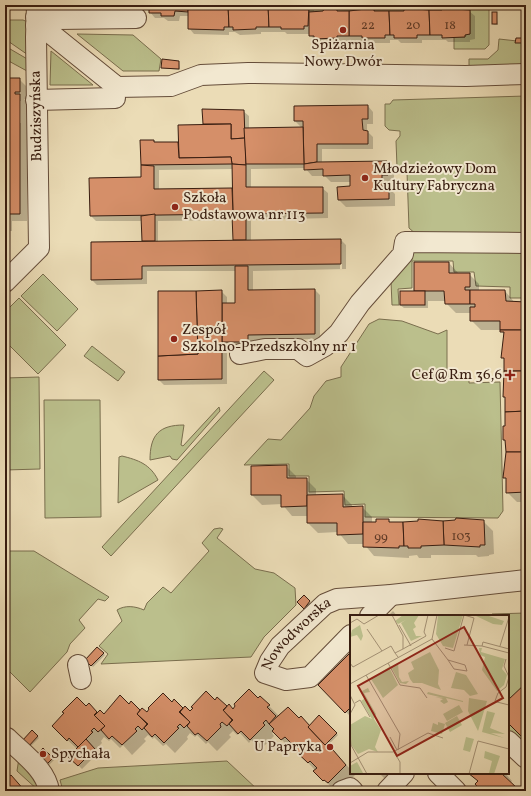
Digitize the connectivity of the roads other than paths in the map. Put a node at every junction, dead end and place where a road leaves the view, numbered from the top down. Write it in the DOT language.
graph roads {
  1 [pos="37,16"];
  2 [pos="136,18"];
  3 [pos="526,74"];
  4 [pos="115,98"];
  5 [pos="36,100"];
  6 [pos="526,242"];
  7 [pos="5,282"];
  8 [pos="240,354"];
  9 [pos="526,580"];
  10 [pos="391,595"];
  11 [pos="371,615"];
  12 [pos="350,636"];
  13 [pos="7,738"];
  14 [pos="509,742"];
  15 [pos="526,758"];
  16 [pos="403,774"];
  17 [pos="439,774"];
  18 [pos="49,791"];
  19 [pos="342,791"];
  20 [pos="353,791"];
  21 [pos="387,791"];
  22 [pos="456,791"];
  1 -- 2 [label="lane"];
  1 -- 3 [label="lane"];
  1 -- 5 [label="lane, Budziszyńska"];
  4 -- 5 [label="lane"];
  5 -- 7 [label="lane, Budziszyńska"];
  6 -- 8 [label="lane"];
  9 -- 10 [label="lane, Nowodworska"];
  10 -- 11 [label="lane"];
  10 -- 12 [label="lane, Nowodworska"];
  13 -- 18 [label="lane"];
  14 -- 15 [label="lane"];
  16 -- 21 [label="lane"];
  17 -- 22 [label="lane"];
  19 -- 20 [label="lane"];
}
